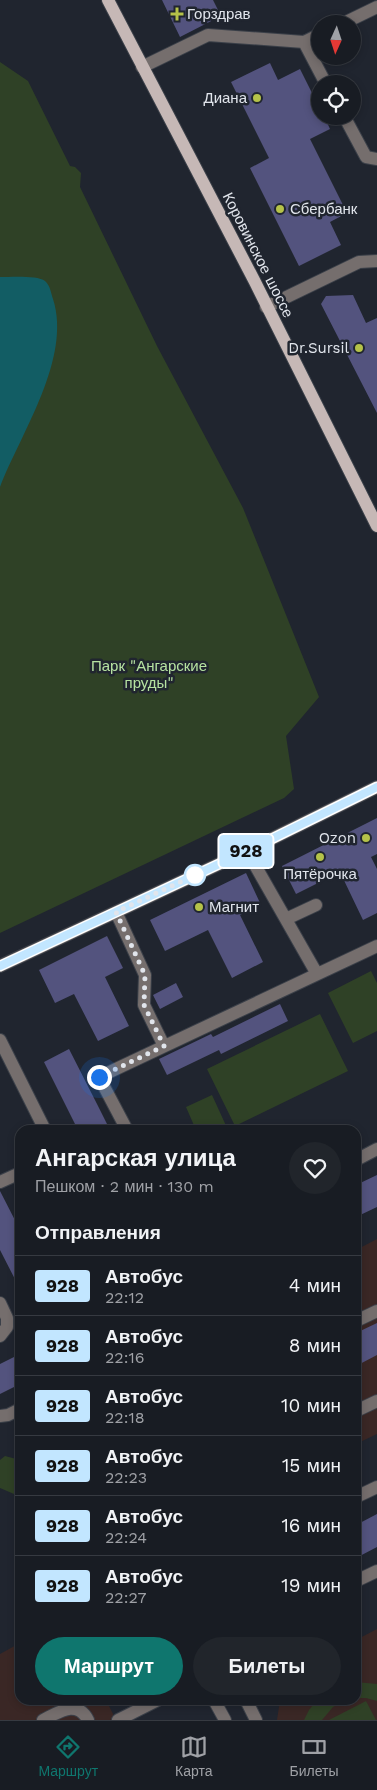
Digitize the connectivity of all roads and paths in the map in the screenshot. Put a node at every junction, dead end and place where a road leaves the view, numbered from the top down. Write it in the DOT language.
graph roads {
  1 [pos="108,0"];
  2 [pos="377,7"];
  3 [pos="361,15"];
  4 [pos="311,38"];
  5 [pos="304,42"];
  6 [pos="142,67"];
  7 [pos="321,75"];
  8 [pos="349,125"];
  9 [pos="377,159"];
  10 [pos="377,261"];
  11 [pos="266,307"];
  12 [pos="377,526"];
  13 [pos="377,787"];
  14 [pos="247,851"];
  15 [pos="316,905"];
  16 [pos="116,912"];
  17 [pos="286,919"];
  18 [pos="377,946"];
  19 [pos="0,966"];
  20 [pos="317,974"];
  21 [pos="0,1040"];
  22 [pos="164,1046"];
  23 [pos="42,1125"];
  24 [pos="124,1125"];
  25 [pos="377,1149"];
  26 [pos="361,1157"];
  27 [pos="15,1174"];
  28 [pos="0,1182"];
  29 [pos="0,1303"];
  30 [pos="377,1311"];
  31 [pos="361,1319"];
  32 [pos="0,1336"];
  33 [pos="377,1401"];
  34 [pos="361,1409"];
  35 [pos="15,1412"];
  36 [pos="0,1416"];
  37 [pos="377,1487"];
  38 [pos="361,1495"];
  39 [pos="377,1571"];
  40 [pos="361,1579"];
  41 [pos="148,1705"];
  42 [pos="216,1705"];
  43 [pos="248,1705"];
  44 [pos="43,1720"];
  45 [pos="88,1720"];
  46 [pos="118,1720"];
  47 [pos="224,1720"];
  48 [pos="256,1720"];
  1 -- 6 [label="main road, Коровинское шоссе"];
  2 -- 3 [label="street"];
  4 -- 5 [label="street"];
  5 -- 6 [label="street"];
  5 -- 7 [label="street"];
  6 -- 11 [label="main road, Коровинское шоссе"];
  8 -- 9 [label="street"];
  10 -- 11 [label="street"];
  11 -- 12 [label="main road, Коровинское шоссе"];
  13 -- 14 [label="street"];
  14 -- 16 [label="street"];
  14 -- 17 [label="street"];
  15 -- 17 [label="street"];
  16 -- 19 [label="street"];
  16 -- 22 [label="street"];
  17 -- 20 [label="street"];
  18 -- 20 [label="street"];
  20 -- 22 [label="street"];
  21 -- 23 [label="street"];
  22 -- 24 [label="street"];
  25 -- 26 [label="street"];
  27 -- 28 [label="street"];
  29 -- 32 [label="street"];
  30 -- 31 [label="street"];
  33 -- 34 [label="street"];
  35 -- 36 [label="street"];
  37 -- 38 [label="street"];
  39 -- 40 [label="street"];
  41 -- 46 [label="street"];
  42 -- 47 [label="street"];
  43 -- 48 [label="street"];
  44 -- 45 [label="street"];
}
